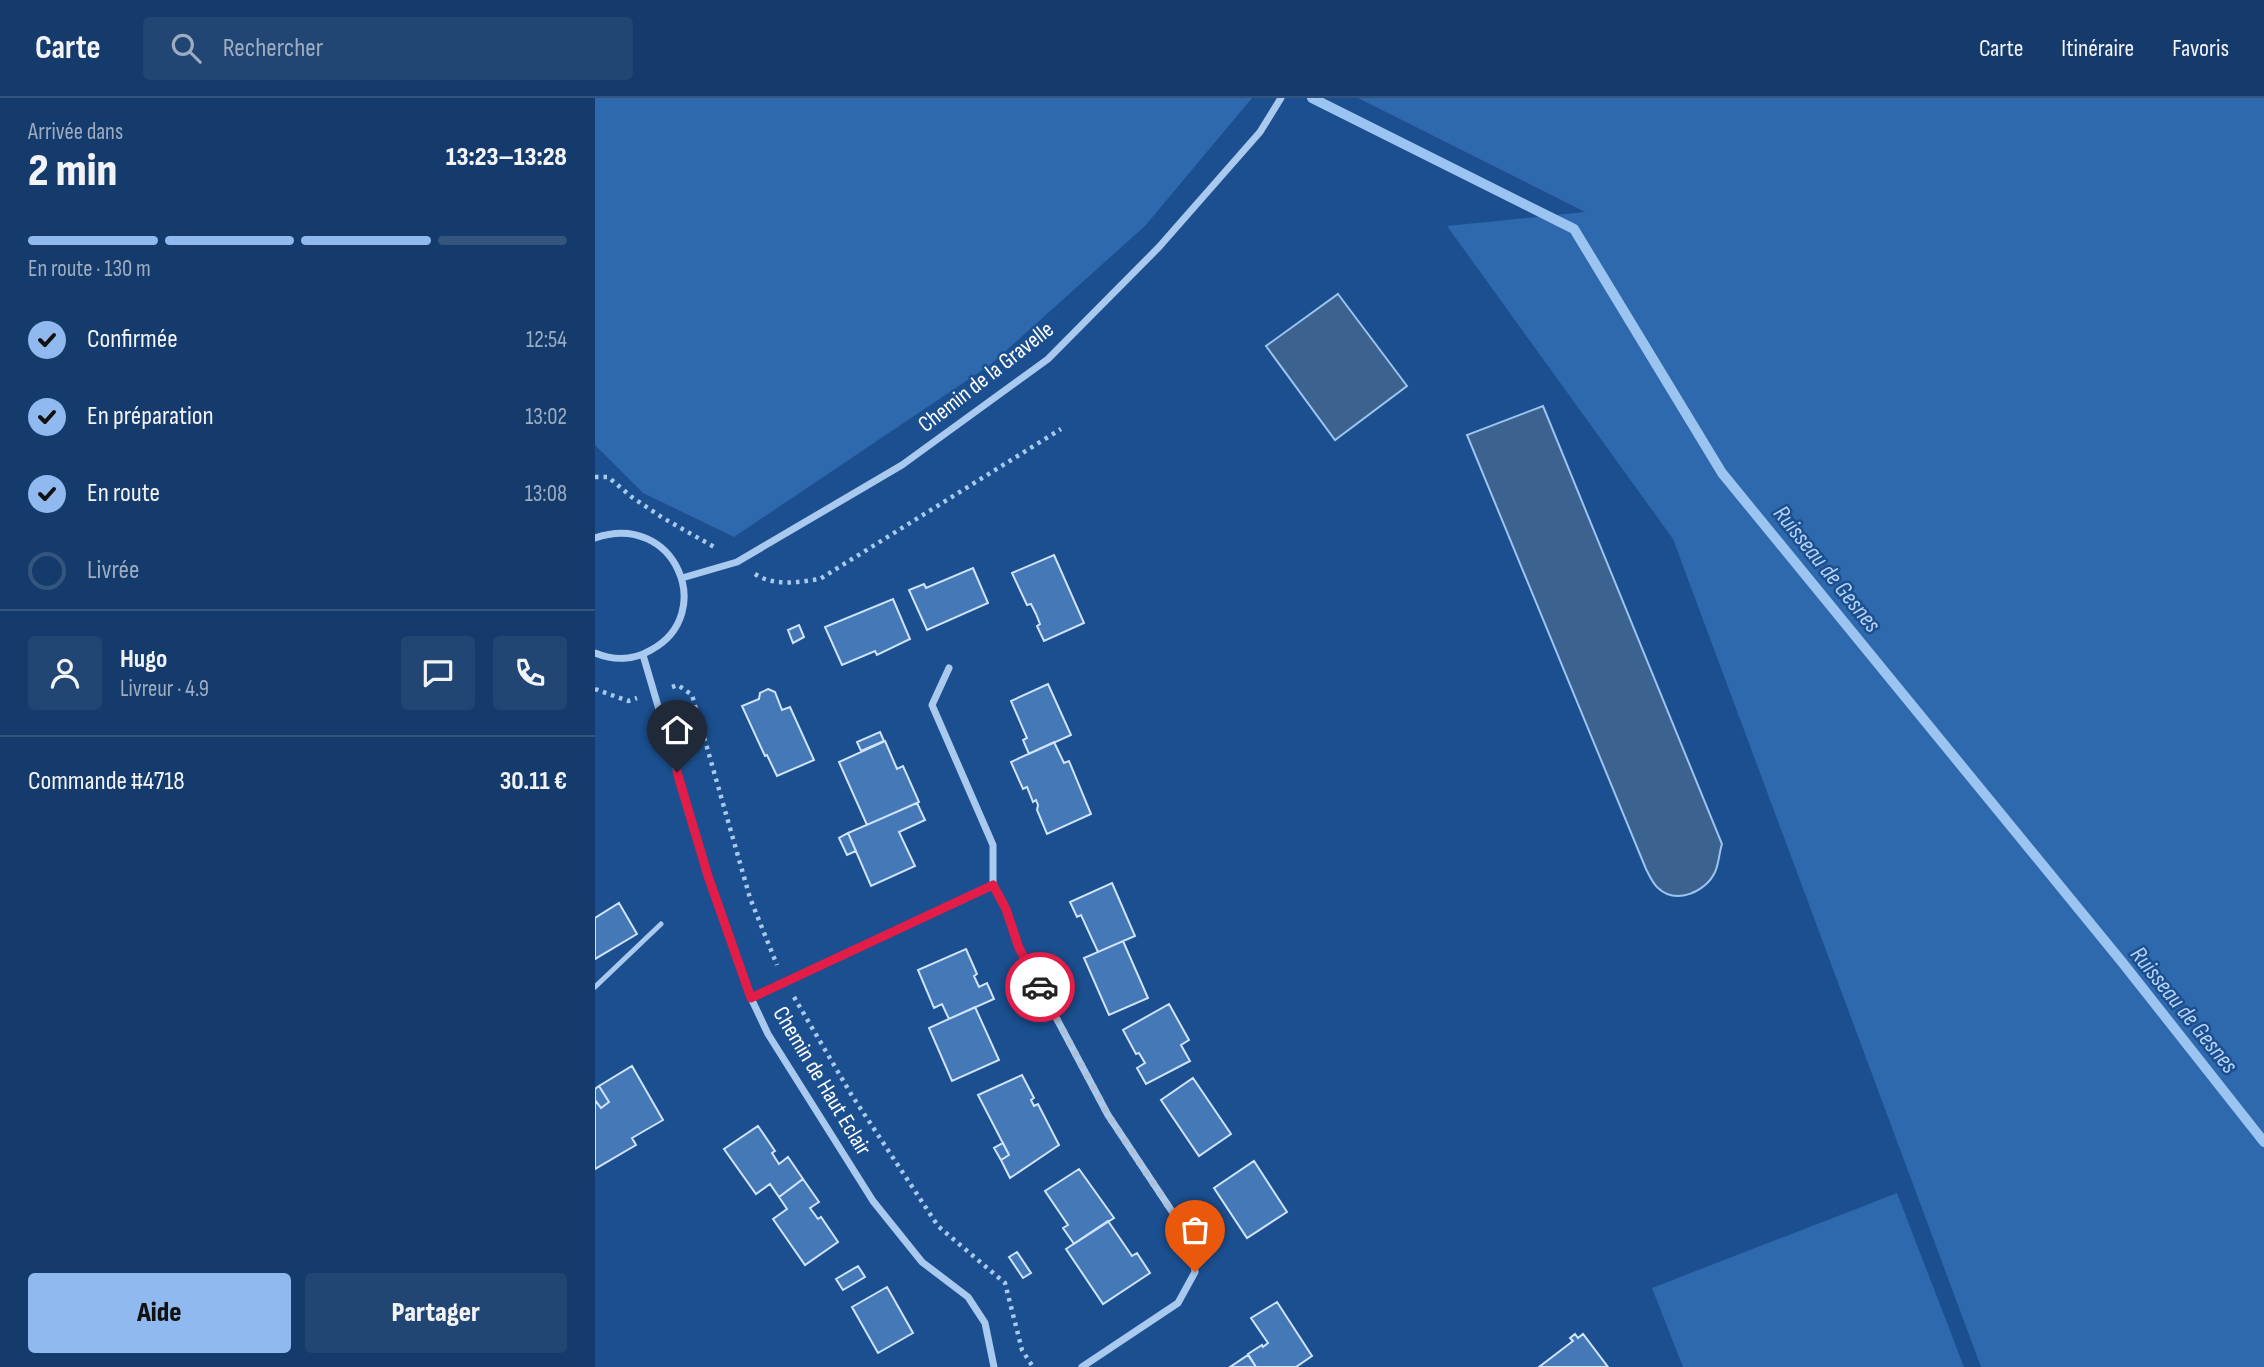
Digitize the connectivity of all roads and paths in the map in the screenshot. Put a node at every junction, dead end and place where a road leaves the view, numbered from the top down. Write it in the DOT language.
graph roads {
  1 [pos="1281,98"];
  2 [pos="1061,429"];
  3 [pos="595,477"];
  4 [pos="595,538"];
  5 [pos="737,562"];
  6 [pos="682,578"];
  7 [pos="595,653"];
  8 [pos="643,655"];
  9 [pos="949,668"];
  10 [pos="678,685"];
  11 [pos="595,689"];
  12 [pos="628,701"];
  13 [pos="993,885"];
  14 [pos="661,924"];
  15 [pos="785,982"];
  16 [pos="595,987"];
  17 [pos="751,998"];
  18 [pos="994,1367"];
  19 [pos="1033,1367"];
  20 [pos="1082,1367"];
  1 -- 5 [label="street, Chemin de la Gravelle"];
  2 -- 5 [label="path"];
  3 -- 5 [label="path"];
  4 -- 6 [label="street"];
  5 -- 6 [label="street, Chemin de la Gravelle"];
  6 -- 8 [label="street"];
  7 -- 8 [label="street"];
  8 -- 17 [label="street, Chemin de Haut Eclair"];
  9 -- 13 [label="street"];
  10 -- 15 [label="path, Chemin de Haut Eclair"];
  11 -- 12 [label="path"];
  13 -- 15 [label="street"];
  13 -- 20 [label="street"];
  14 -- 16 [label="lane"];
  15 -- 17 [label="street"];
  15 -- 19 [label="path, Chemin de Haut Eclair"];
  17 -- 18 [label="street, Chemin de Haut Eclair"];
}
